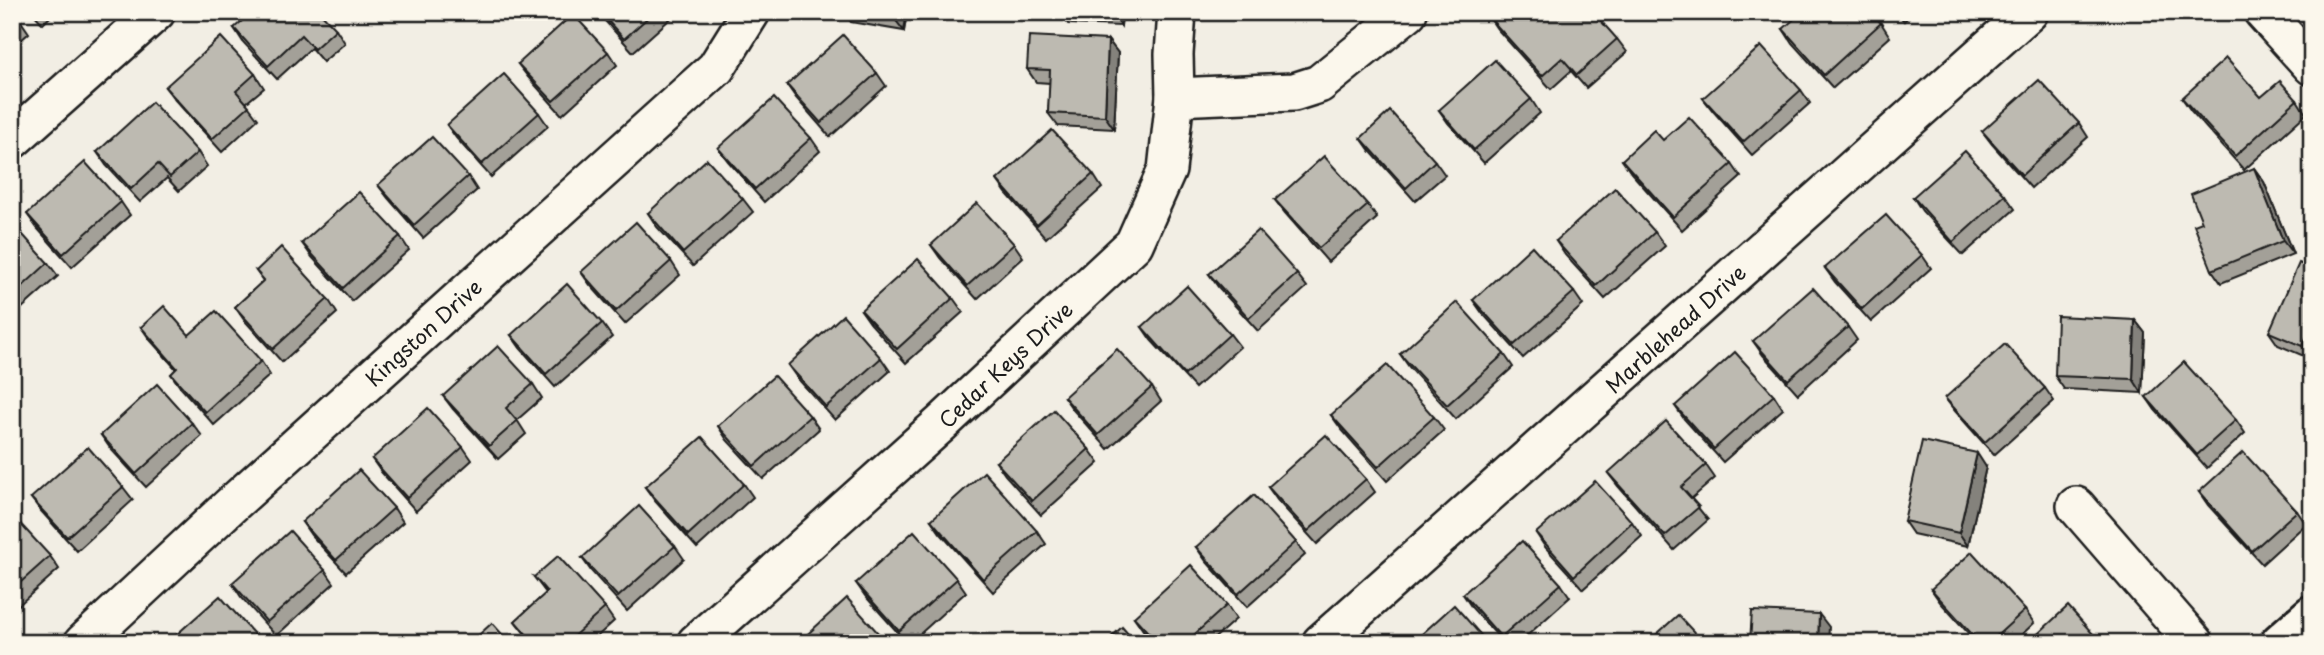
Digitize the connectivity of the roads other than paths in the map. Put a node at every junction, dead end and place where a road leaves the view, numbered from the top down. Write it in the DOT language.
graph roads {
  1 [pos="156,12"];
  2 [pos="751,12"];
  3 [pos="1177,12"];
  4 [pos="1408,12"];
  5 [pos="2029,12"];
  6 [pos="2263,12"];
  7 [pos="2312,66"];
  8 [pos="1175,97"];
  9 [pos="12,140"];
  10 [pos="2076,506"];
  11 [pos="2312,615"];
  12 [pos="83,643"];
  13 [pos="696,643"];
  14 [pos="1321,643"];
  15 [pos="2194,643"];
  16 [pos="2280,643"];
  1 -- 9 [label="street"];
  2 -- 12 [label="street, Kingston Drive"];
  3 -- 8 [label="street, Cedar Keys Drive"];
  4 -- 8 [label="street"];
  5 -- 14 [label="street, Marblehead Drive"];
  6 -- 7 [label="street"];
  8 -- 13 [label="street, Cedar Keys Drive"];
  10 -- 15 [label="street"];
  11 -- 16 [label="main road"];
}
